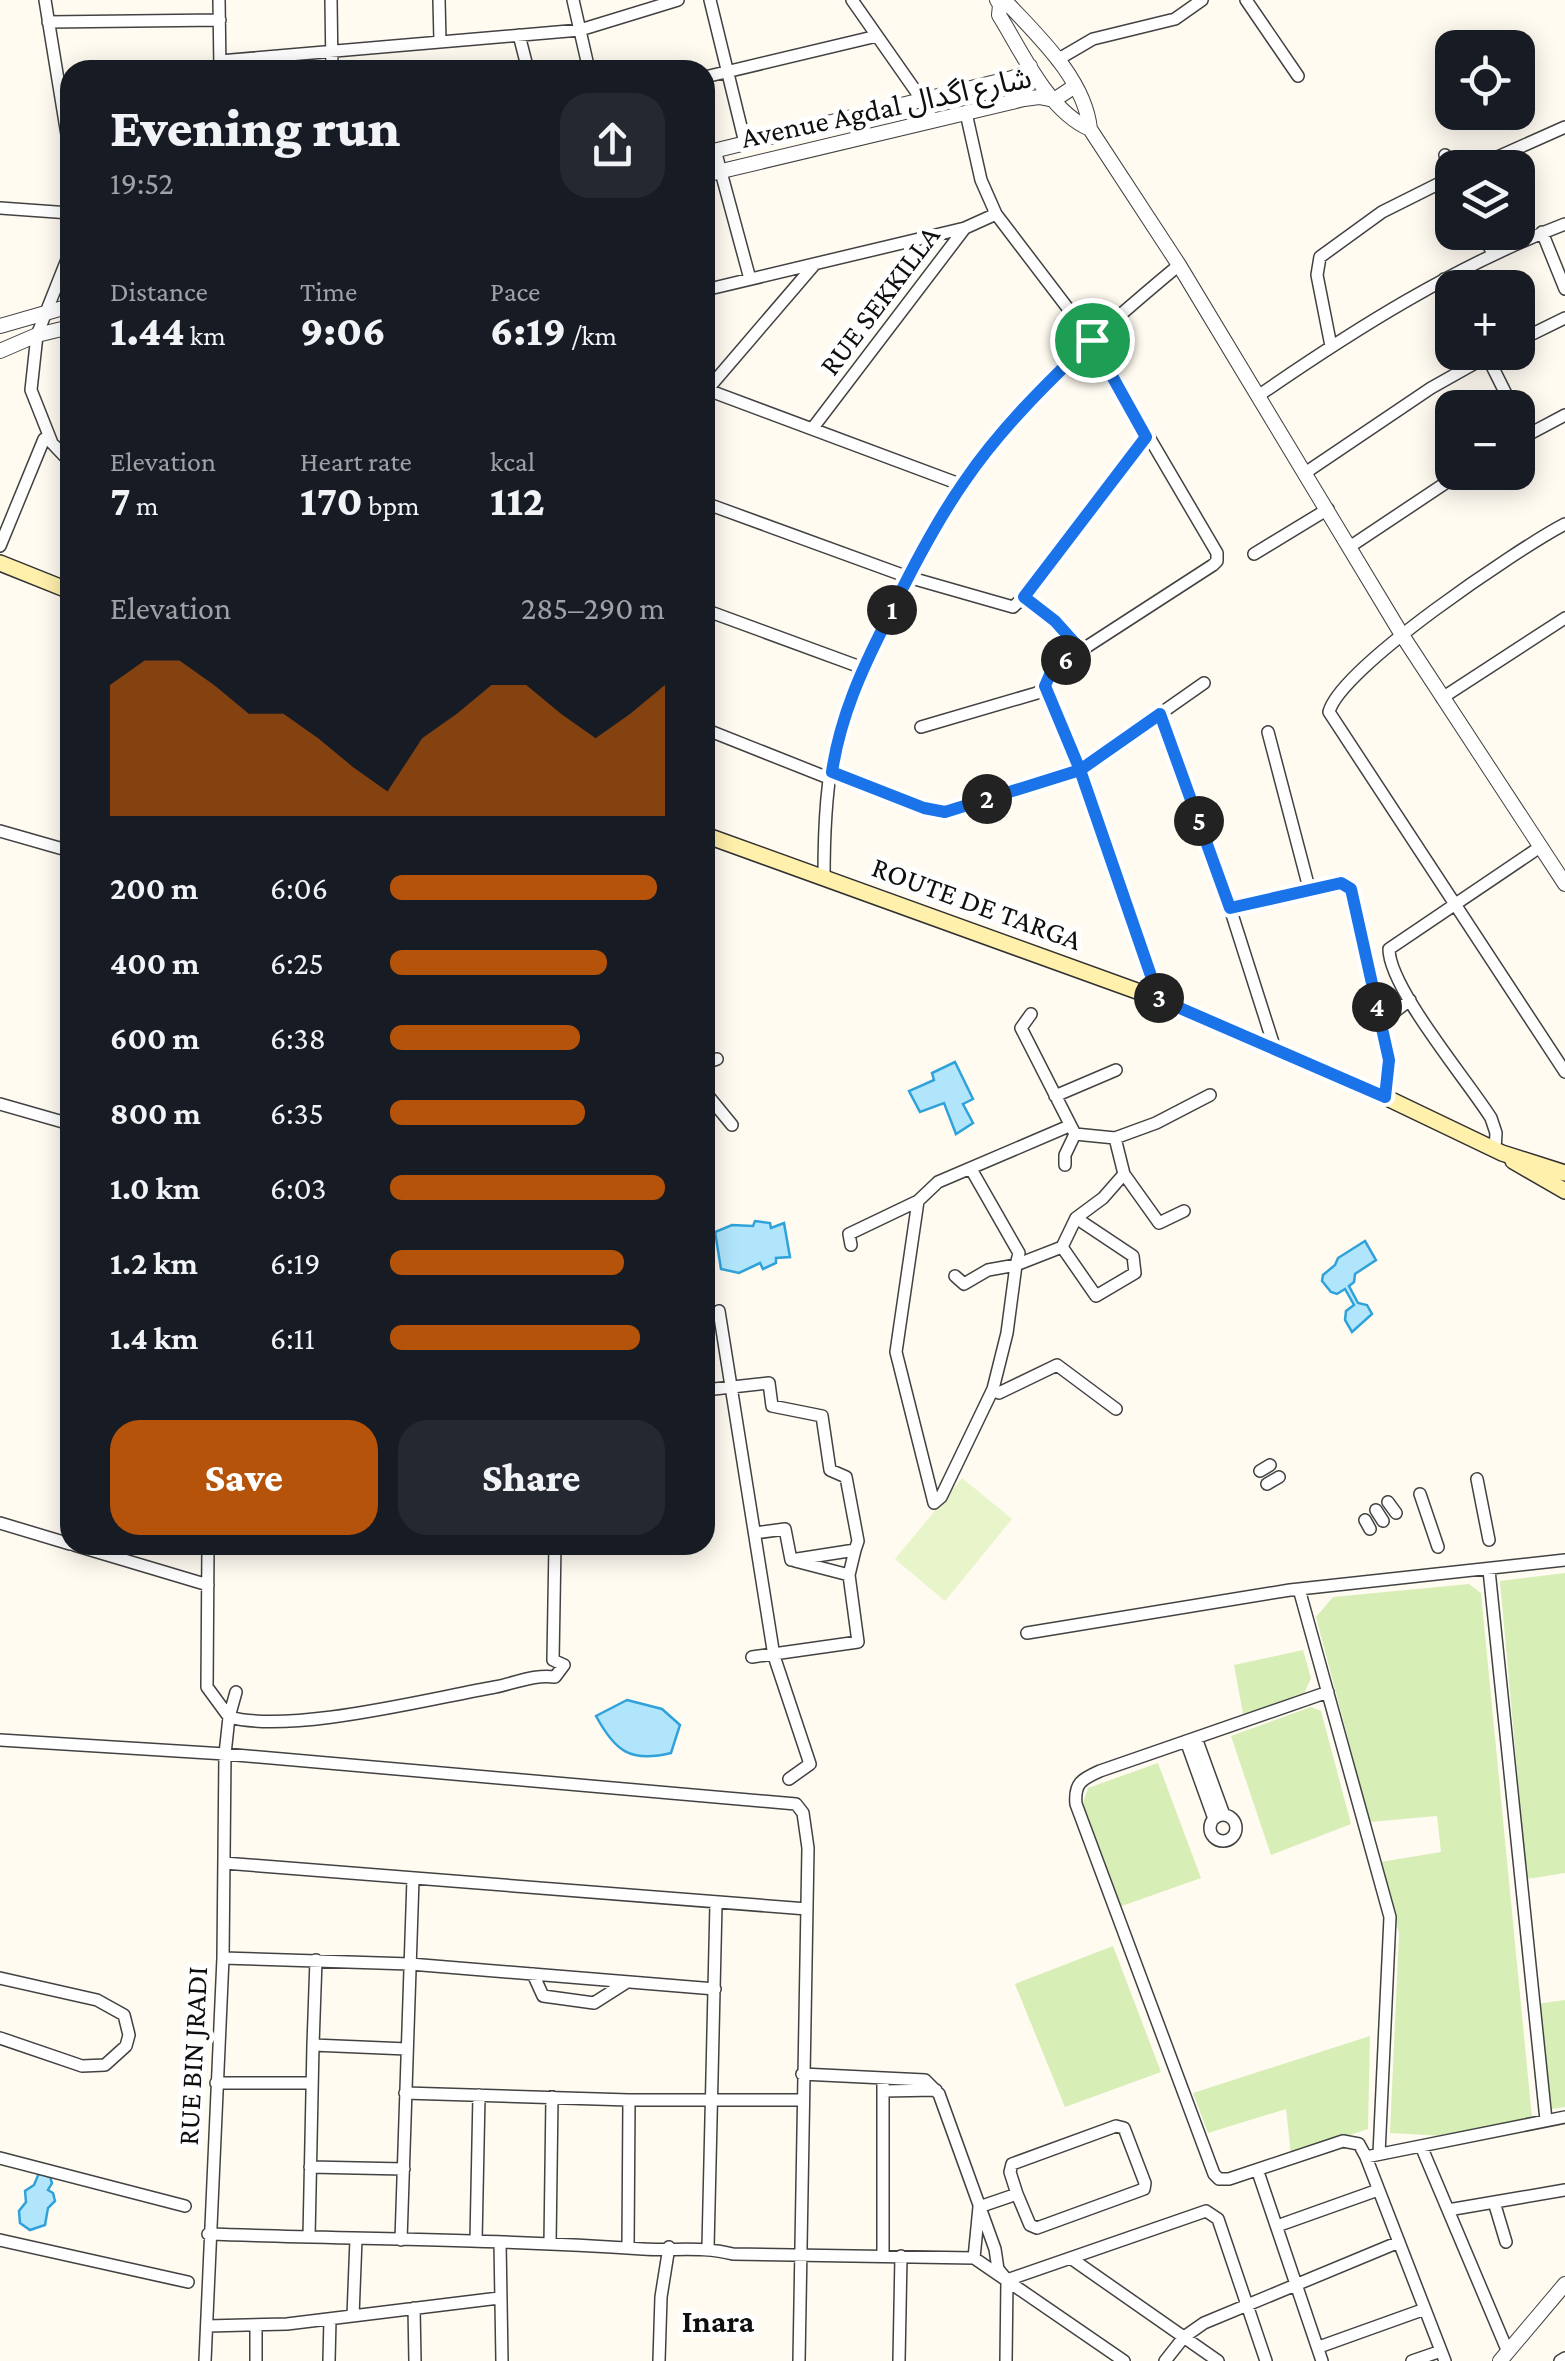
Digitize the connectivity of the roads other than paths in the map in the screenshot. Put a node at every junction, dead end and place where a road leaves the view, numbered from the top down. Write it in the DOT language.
graph roads {
  1 [pos="45,0"];
  2 [pos="219,0"];
  3 [pos="331,0"];
  4 [pos="439,0"];
  5 [pos="572,0"];
  6 [pos="678,0"];
  7 [pos="710,0"];
  8 [pos="852,0"];
  9 [pos="1202,0"];
  10 [pos="1246,0"];
  11 [pos="998,2"];
  12 [pos="220,20"];
  13 [pos="48,22"];
  14 [pos="580,30"];
  15 [pos="519,35"];
  16 [pos="877,36"];
  17 [pos="1037,36"];
  18 [pos="440,41"];
  19 [pos="1019,48"];
  20 [pos="332,52"];
  21 [pos="220,60"];
  22 [pos="268,60"];
  23 [pos="332,60"];
  24 [pos="525,60"];
  25 [pos="587,60"];
  26 [pos="1058,60"];
  27 [pos="1030,66"];
  28 [pos="728,72"];
  29 [pos="715,75"];
  30 [pos="1298,76"];
  31 [pos="1075,86"];
  32 [pos="60,87"];
  33 [pos="922,100"];
  34 [pos="1054,100"];
  35 [pos="966,113"];
  36 [pos="933,121"];
  37 [pos="1565,127"];
  38 [pos="1090,130"];
  39 [pos="746,143"];
  40 [pos="715,150"];
  41 [pos="1513,150"];
  42 [pos="715,160"];
  43 [pos="722,172"];
  44 [pos="715,174"];
  45 [pos="1435,184"];
  46 [pos="0,208"];
  47 [pos="60,212"];
  48 [pos="996,214"];
  49 [pos="1565,224"];
  50 [pos="965,228"];
  51 [pos="1542,232"];
  52 [pos="1491,250"];
  53 [pos="1493,254"];
  54 [pos="814,264"];
  55 [pos="1179,265"];
  56 [pos="1460,270"];
  57 [pos="750,279"];
  58 [pos="60,280"];
  59 [pos="1435,283"];
  60 [pos="715,288"];
  61 [pos="1565,289"];
  62 [pos="60,308"];
  63 [pos="49,311"];
  64 [pos="1565,318"];
  65 [pos="0,326"];
  66 [pos="60,330"];
  67 [pos="1535,333"];
  68 [pos="38,335"];
  69 [pos="1092,340"];
  70 [pos="1331,346"];
  71 [pos="0,351"];
  72 [pos="1462,370"];
  73 [pos="715,380"];
  74 [pos="715,393"];
  75 [pos="1258,396"];
  76 [pos="1565,415"];
  77 [pos="812,429"];
  78 [pos="1535,430"];
  79 [pos="1146,437"];
  80 [pos="44,440"];
  81 [pos="60,452"];
  82 [pos="1305,473"];
  83 [pos="962,485"];
  84 [pos="1435,490"];
  85 [pos="715,507"];
  86 [pos="1328,509"];
  87 [pos="1565,524"];
  88 [pos="0,546"];
  89 [pos="1351,546"];
  90 [pos="1254,554"];
  91 [pos="0,563"];
  92 [pos="908,576"];
  93 [pos="60,586"];
  94 [pos="1024,597"];
  95 [pos="715,614"];
  96 [pos="1565,618"];
  97 [pos="1402,635"];
  98 [pos="1081,650"];
  99 [pos="863,668"];
  100 [pos="1204,683"];
  101 [pos="1045,686"];
  102 [pos="1442,698"];
  103 [pos="1160,714"];
  104 [pos="921,727"];
  105 [pos="1268,732"];
  106 [pos="715,733"];
  107 [pos="1080,770"];
  108 [pos="832,776"];
  109 [pos="0,830"];
  110 [pos="715,839"];
  111 [pos="1540,847"];
  112 [pos="60,848"];
  113 [pos="824,877"];
  114 [pos="1565,884"];
  115 [pos="1309,888"];
  116 [pos="1455,901"];
  117 [pos="1230,908"];
  118 [pos="1390,961"];
  119 [pos="1370,972"];
  120 [pos="1159,999"];
  121 [pos="1410,1000"];
  122 [pos="1031,1014"];
  123 [pos="1380,1023"];
  124 [pos="1275,1048"];
  125 [pos="1116,1070"];
  126 [pos="1565,1072"];
  127 [pos="1210,1095"];
  128 [pos="1055,1096"];
  129 [pos="1385,1097"];
  130 [pos="0,1104"];
  131 [pos="715,1104"];
  132 [pos="60,1121"];
  133 [pos="732,1125"];
  134 [pos="1072,1130"];
  135 [pos="1115,1138"];
  136 [pos="1499,1152"];
  137 [pos="1065,1165"];
  138 [pos="971,1168"];
  139 [pos="1565,1172"];
  140 [pos="1124,1174"];
  141 [pos="1565,1191"];
  142 [pos="918,1201"];
  143 [pos="1184,1211"];
  144 [pos="1076,1218"];
  145 [pos="851,1244"];
  146 [pos="1062,1247"];
  147 [pos="1016,1264"];
  148 [pos="954,1276"];
  149 [pos="719,1311"];
  150 [pos="730,1388"];
  151 [pos="715,1389"];
  152 [pos="993,1389"];
  153 [pos="1116,1409"];
  154 [pos="1477,1480"];
  155 [pos="1420,1494"];
  156 [pos="0,1522"];
  157 [pos="755,1533"];
  158 [pos="60,1540"];
  159 [pos="1490,1540"];
  160 [pos="1438,1547"];
  161 [pos="855,1550"];
  162 [pos="108,1555"];
  163 [pos="208,1555"];
  164 [pos="555,1555"];
  165 [pos="791,1560"];
  166 [pos="1565,1560"];
  167 [pos="1489,1570"];
  168 [pos="849,1575"];
  169 [pos="208,1585"];
  170 [pos="1299,1589"];
  171 [pos="1027,1633"];
  172 [pos="774,1656"];
  173 [pos="752,1658"];
  174 [pos="236,1692"];
  175 [pos="1328,1692"];
  176 [pos="229,1717"];
  177 [pos="0,1740"];
  178 [pos="1191,1740"];
  179 [pos="225,1754"];
  180 [pos="789,1779"];
  181 [pos="1219,1817"];
  182 [pos="224,1863"];
  183 [pos="413,1879"];
  184 [pos="716,1904"];
  185 [pos="807,1909"];
  186 [pos="223,1958"];
  187 [pos="316,1960"];
  188 [pos="410,1964"];
  189 [pos="533,1974"];
  190 [pos="0,1978"];
  191 [pos="627,1982"];
  192 [pos="715,1989"];
  193 [pos="0,2038"];
  194 [pos="314,2045"];
  195 [pos="407,2049"];
  196 [pos="802,2074"];
  197 [pos="216,2083"];
  198 [pos="312,2083"];
  199 [pos="883,2085"];
  200 [pos="406,2093"];
  201 [pos="479,2094"];
  202 [pos="552,2097"];
  203 [pos="629,2100"];
  204 [pos="802,2100"];
  205 [pos="712,2101"];
  206 [pos="1565,2116"];
  207 [pos="1546,2120"];
  208 [pos="1421,2146"];
  209 [pos="1372,2155"];
  210 [pos="0,2158"];
  211 [pos="310,2167"];
  212 [pos="404,2169"];
  213 [pos="1258,2172"];
  214 [pos="1378,2190"];
  215 [pos="1565,2190"];
  216 [pos="1017,2194"];
  217 [pos="1494,2202"];
  218 [pos="185,2206"];
  219 [pos="979,2207"];
  220 [pos="1448,2210"];
  221 [pos="1278,2226"];
  222 [pos="208,2234"];
  223 [pos="309,2238"];
  224 [pos="356,2239"];
  225 [pos="0,2240"];
  226 [pos="401,2240"];
  227 [pos="476,2242"];
  228 [pos="500,2242"];
  229 [pos="1399,2242"];
  230 [pos="1506,2242"];
  231 [pos="550,2244"];
  232 [pos="628,2247"];
  233 [pos="669,2247"];
  234 [pos="708,2248"];
  235 [pos="803,2254"];
  236 [pos="883,2256"];
  237 [pos="901,2256"];
  238 [pos="974,2258"];
  239 [pos="1072,2259"];
  240 [pos="1007,2280"];
  241 [pos="188,2282"];
  242 [pos="1296,2282"];
  243 [pos="1564,2288"];
  244 [pos="500,2298"];
  245 [pos="1248,2303"];
  246 [pos="414,2308"];
  247 [pos="1425,2309"];
  248 [pos="353,2316"];
  249 [pos="330,2319"];
  250 [pos="206,2326"];
  251 [pos="256,2327"];
  252 [pos="1184,2337"];
  253 [pos="1319,2347"];
  254 [pos="1443,2356"];
  255 [pos="1504,2356"];
  256 [pos="1116,2359"];
  257 [pos="205,2361"];
  258 [pos="256,2361"];
  259 [pos="329,2361"];
  260 [pos="415,2361"];
  261 [pos="502,2361"];
  262 [pos="659,2361"];
  263 [pos="799,2361"];
  264 [pos="899,2361"];
  265 [pos="1006,2361"];
  266 [pos="1165,2361"];
  267 [pos="1218,2361"];
  268 [pos="1266,2361"];
  269 [pos="1322,2361"];
  270 [pos="1412,2361"];
  1 -- 13 [label="street"];
  2 -- 12 [label="street"];
  3 -- 20 [label="street"];
  4 -- 18 [label="street"];
  5 -- 14 [label="street"];
  6 -- 14 [label="street"];
  7 -- 28 [label="street"];
  8 -- 16 [label="street"];
  9 -- 26 [label="street"];
  10 -- 30 [label="street"];
  11 -- 17 [label="street"];
  11 -- 19 [label="street"];
  12 -- 13 [label="street"];
  12 -- 21 [label="street"];
  13 -- 32 [label="street"];
  14 -- 15 [label="street"];
  14 -- 25 [label="street"];
  15 -- 18 [label="street"];
  15 -- 24 [label="street"];
  16 -- 28 [label="street"];
  16 -- 33 [label="street"];
  17 -- 19 [label="street"];
  17 -- 26 [label="street"];
  18 -- 20 [label="street"];
  19 -- 27 [label="street"];
  20 -- 22 [label="street"];
  20 -- 23 [label="street"];
  26 -- 31 [label="street"];
  27 -- 33 [label="street, Avenue Agdal شارع اگدال"];
  27 -- 34 [label="street"];
  28 -- 29 [label="street"];
  28 -- 39 [label="street"];
  31 -- 34 [label="street, Avenue Agdal شارع اگدال"];
  31 -- 38 [label="street"];
  33 -- 36 [label="street"];
  33 -- 39 [label="street, Avenue Agdal شارع اگدال"];
  34 -- 35 [label="street, Avenue Agdal شارع اگدال"];
  34 -- 38 [label="street"];
  35 -- 36 [label="street, Avenue Agdal شارع اگدال"];
  35 -- 48 [label="street"];
  36 -- 43 [label="street, Avenue Agdal شارع اگدال"];
  37 -- 41 [label="street"];
  38 -- 55 [label="street"];
  39 -- 40 [label="street, Avenue Agdal شارع اگدال"];
  42 -- 43 [label="street"];
  43 -- 44 [label="street, Avenue Agdal شارع اگدال"];
  43 -- 57 [label="street"];
  45 -- 70 [label="street"];
  46 -- 47 [label="street"];
  48 -- 50 [label="street, RUE SEKKILLA"];
  48 -- 69 [label="street"];
  49 -- 51 [label="street"];
  50 -- 54 [label="street"];
  50 -- 77 [label="street, RUE SEKKILLA"];
  51 -- 53 [label="street"];
  51 -- 61 [label="street"];
  52 -- 53 [label="street"];
  53 -- 56 [label="street"];
  54 -- 57 [label="street"];
  54 -- 73 [label="street"];
  55 -- 69 [label="street"];
  55 -- 75 [label="street"];
  57 -- 60 [label="street"];
  58 -- 63 [label="street"];
  59 -- 70 [label="street"];
  62 -- 63 [label="street"];
  63 -- 65 [label="street"];
  63 -- 68 [label="street"];
  64 -- 67 [label="street"];
  66 -- 68 [label="street"];
  68 -- 71 [label="street"];
  68 -- 81 [label="street"];
  69 -- 79 [label="street"];
  69 -- 83 [label="street"];
  70 -- 75 [label="street"];
  72 -- 82 [label="street"];
  74 -- 77 [label="street"];
  75 -- 82 [label="street"];
  76 -- 78 [label="street"];
  77 -- 83 [label="street"];
  79 -- 94 [label="street"];
  79 -- 98 [label="street"];
  80 -- 88 [label="street"];
  82 -- 86 [label="street"];
  83 -- 92 [label="street"];
  84 -- 89 [label="street"];
  85 -- 92 [label="street"];
  86 -- 89 [label="street"];
  86 -- 90 [label="street"];
  87 -- 97 [label="street"];
  89 -- 97 [label="street"];
  91 -- 93 [label="main road"];
  92 -- 94 [label="street"];
  92 -- 99 [label="street"];
  94 -- 98 [label="street"];
  95 -- 99 [label="street"];
  96 -- 102 [label="street"];
  97 -- 102 [label="street"];
  97 -- 116 [label="street"];
  98 -- 101 [label="street"];
  99 -- 108 [label="street"];
  100 -- 103 [label="street"];
  101 -- 104 [label="street"];
  101 -- 107 [label="street"];
  102 -- 111 [label="street"];
  103 -- 107 [label="street"];
  103 -- 117 [label="street"];
  105 -- 115 [label="street"];
  106 -- 108 [label="street"];
  107 -- 108 [label="street"];
  107 -- 120 [label="street"];
  108 -- 113 [label="street"];
  109 -- 112 [label="street"];
  110 -- 113 [label="main road, ROUTE DE TARGA"];
  111 -- 114 [label="street"];
  111 -- 116 [label="street"];
  113 -- 120 [label="main road, ROUTE DE TARGA"];
  115 -- 117 [label="street"];
  115 -- 119 [label="street"];
  116 -- 118 [label="street"];
  116 -- 126 [label="street"];
  117 -- 124 [label="street"];
  118 -- 119 [label="street"];
  118 -- 121 [label="street"];
  119 -- 123 [label="street"];
  120 -- 124 [label="main road, ROUTE DE TARGA"];
  121 -- 123 [label="street"];
  121 -- 136 [label="street"];
  122 -- 128 [label="street"];
  123 -- 129 [label="street"];
  124 -- 129 [label="main road, ROUTE DE TARGA"];
  125 -- 128 [label="street"];
  127 -- 135 [label="street"];
  128 -- 134 [label="street"];
  129 -- 136 [label="main road, ROUTE DE TARGA"];
  130 -- 132 [label="street"];
  131 -- 133 [label="street"];
  134 -- 135 [label="street"];
  134 -- 137 [label="street"];
  134 -- 138 [label="street"];
  135 -- 140 [label="street"];
  136 -- 139 [label="main road, ROUTE DE TARGA"];
  136 -- 141 [label="main road, ROUTE DE TARGA"];
  138 -- 142 [label="street"];
  138 -- 147 [label="street"];
  140 -- 143 [label="street"];
  140 -- 144 [label="street"];
  142 -- 145 [label="street"];
  142 -- 152 [label="street"];
  144 -- 146 [label="street"];
  144 -- 146 [label="street"];
  146 -- 147 [label="street"];
  147 -- 148 [label="street"];
  147 -- 152 [label="street"];
  149 -- 150 [label="street"];
  150 -- 151 [label="street"];
  150 -- 157 [label="street"];
  150 -- 161 [label="street"];
  152 -- 153 [label="street"];
  154 -- 159 [label="street"];
  155 -- 160 [label="street"];
  156 -- 158 [label="street"];
  157 -- 165 [label="street"];
  157 -- 172 [label="street"];
  161 -- 165 [label="street"];
  161 -- 168 [label="street"];
  162 -- 169 [label="street"];
  163 -- 169 [label="street"];
  164 -- 176 [label="street"];
  165 -- 168 [label="street"];
  166 -- 167 [label="street"];
  167 -- 170 [label="street"];
  167 -- 207 [label="street"];
  168 -- 172 [label="street"];
  169 -- 176 [label="street"];
  170 -- 171 [label="street"];
  170 -- 175 [label="street"];
  172 -- 173 [label="street"];
  172 -- 180 [label="street"];
  174 -- 176 [label="street, RUE BIN JRADI"];
  175 -- 178 [label="street"];
  175 -- 209 [label="street"];
  176 -- 179 [label="street, RUE BIN JRADI"];
  177 -- 179 [label="street"];
  178 -- 181 [label="street"];
  178 -- 213 [label="street"];
  179 -- 182 [label="street, RUE BIN JRADI"];
  179 -- 185 [label="street"];
  182 -- 183 [label="street"];
  182 -- 186 [label="street, RUE BIN JRADI"];
  183 -- 184 [label="street"];
  183 -- 188 [label="street"];
  184 -- 185 [label="street"];
  184 -- 192 [label="street"];
  185 -- 196 [label="street"];
  186 -- 187 [label="street"];
  186 -- 197 [label="street, RUE BIN JRADI"];
  187 -- 188 [label="street"];
  187 -- 194 [label="street"];
  188 -- 189 [label="street"];
  188 -- 195 [label="street"];
  189 -- 191 [label="street"];
  189 -- 191 [label="street"];
  190 -- 193 [label="street"];
  191 -- 192 [label="street"];
  192 -- 205 [label="street"];
  194 -- 195 [label="street"];
  194 -- 198 [label="street"];
  195 -- 200 [label="street"];
  196 -- 199 [label="street"];
  196 -- 204 [label="street"];
  197 -- 198 [label="street"];
  197 -- 222 [label="street, RUE BIN JRADI"];
  198 -- 211 [label="street"];
  199 -- 219 [label="street"];
  199 -- 236 [label="street"];
  200 -- 201 [label="street"];
  200 -- 212 [label="street"];
  201 -- 202 [label="street"];
  201 -- 227 [label="street"];
  202 -- 203 [label="street"];
  202 -- 231 [label="street"];
  203 -- 205 [label="street"];
  203 -- 232 [label="street"];
  204 -- 205 [label="street"];
  204 -- 235 [label="street"];
  205 -- 234 [label="street"];
  206 -- 207 [label="street"];
  207 -- 208 [label="street"];
  208 -- 209 [label="street"];
  208 -- 220 [label="street"];
  209 -- 213 [label="street"];
  209 -- 214 [label="street"];
  210 -- 218 [label="street"];
  211 -- 212 [label="street"];
  211 -- 223 [label="street"];
  212 -- 226 [label="street"];
  213 -- 221 [label="street"];
  214 -- 221 [label="street"];
  214 -- 229 [label="street"];
  215 -- 217 [label="street"];
  216 -- 216 [label="street"];
  216 -- 219 [label="street"];
  217 -- 220 [label="street"];
  217 -- 230 [label="street"];
  219 -- 238 [label="street"];
  219 -- 240 [label="street"];
  220 -- 255 [label="street"];
  221 -- 242 [label="street"];
  222 -- 223 [label="street"];
  222 -- 250 [label="street, RUE BIN JRADI"];
  223 -- 224 [label="street"];
  224 -- 226 [label="street"];
  224 -- 248 [label="street"];
  225 -- 241 [label="street"];
  226 -- 227 [label="street"];
  227 -- 228 [label="street"];
  228 -- 231 [label="street"];
  228 -- 244 [label="street"];
  229 -- 242 [label="street"];
  229 -- 247 [label="street"];
  231 -- 232 [label="street"];
  232 -- 233 [label="street"];
  233 -- 234 [label="street"];
  233 -- 262 [label="street"];
  234 -- 235 [label="street"];
  235 -- 236 [label="street"];
  235 -- 263 [label="street"];
  236 -- 237 [label="street"];
  237 -- 238 [label="street"];
  237 -- 264 [label="street"];
  238 -- 240 [label="street"];
  239 -- 240 [label="street"];
  239 -- 245 [label="street"];
  239 -- 252 [label="street"];
  240 -- 256 [label="street"];
  240 -- 265 [label="street"];
  242 -- 245 [label="street"];
  242 -- 253 [label="street"];
  243 -- 255 [label="street"];
  244 -- 246 [label="street"];
  244 -- 261 [label="street"];
  245 -- 252 [label="street"];
  245 -- 268 [label="street"];
  246 -- 248 [label="street"];
  246 -- 260 [label="street"];
  247 -- 253 [label="street"];
  247 -- 254 [label="street"];
  248 -- 249 [label="street"];
  249 -- 251 [label="street"];
  249 -- 259 [label="street"];
  250 -- 251 [label="street"];
  250 -- 257 [label="street, RUE BIN JRADI"];
  251 -- 258 [label="street"];
  252 -- 266 [label="street"];
  252 -- 267 [label="street"];
  253 -- 269 [label="street"];
  254 -- 270 [label="street"];
}
